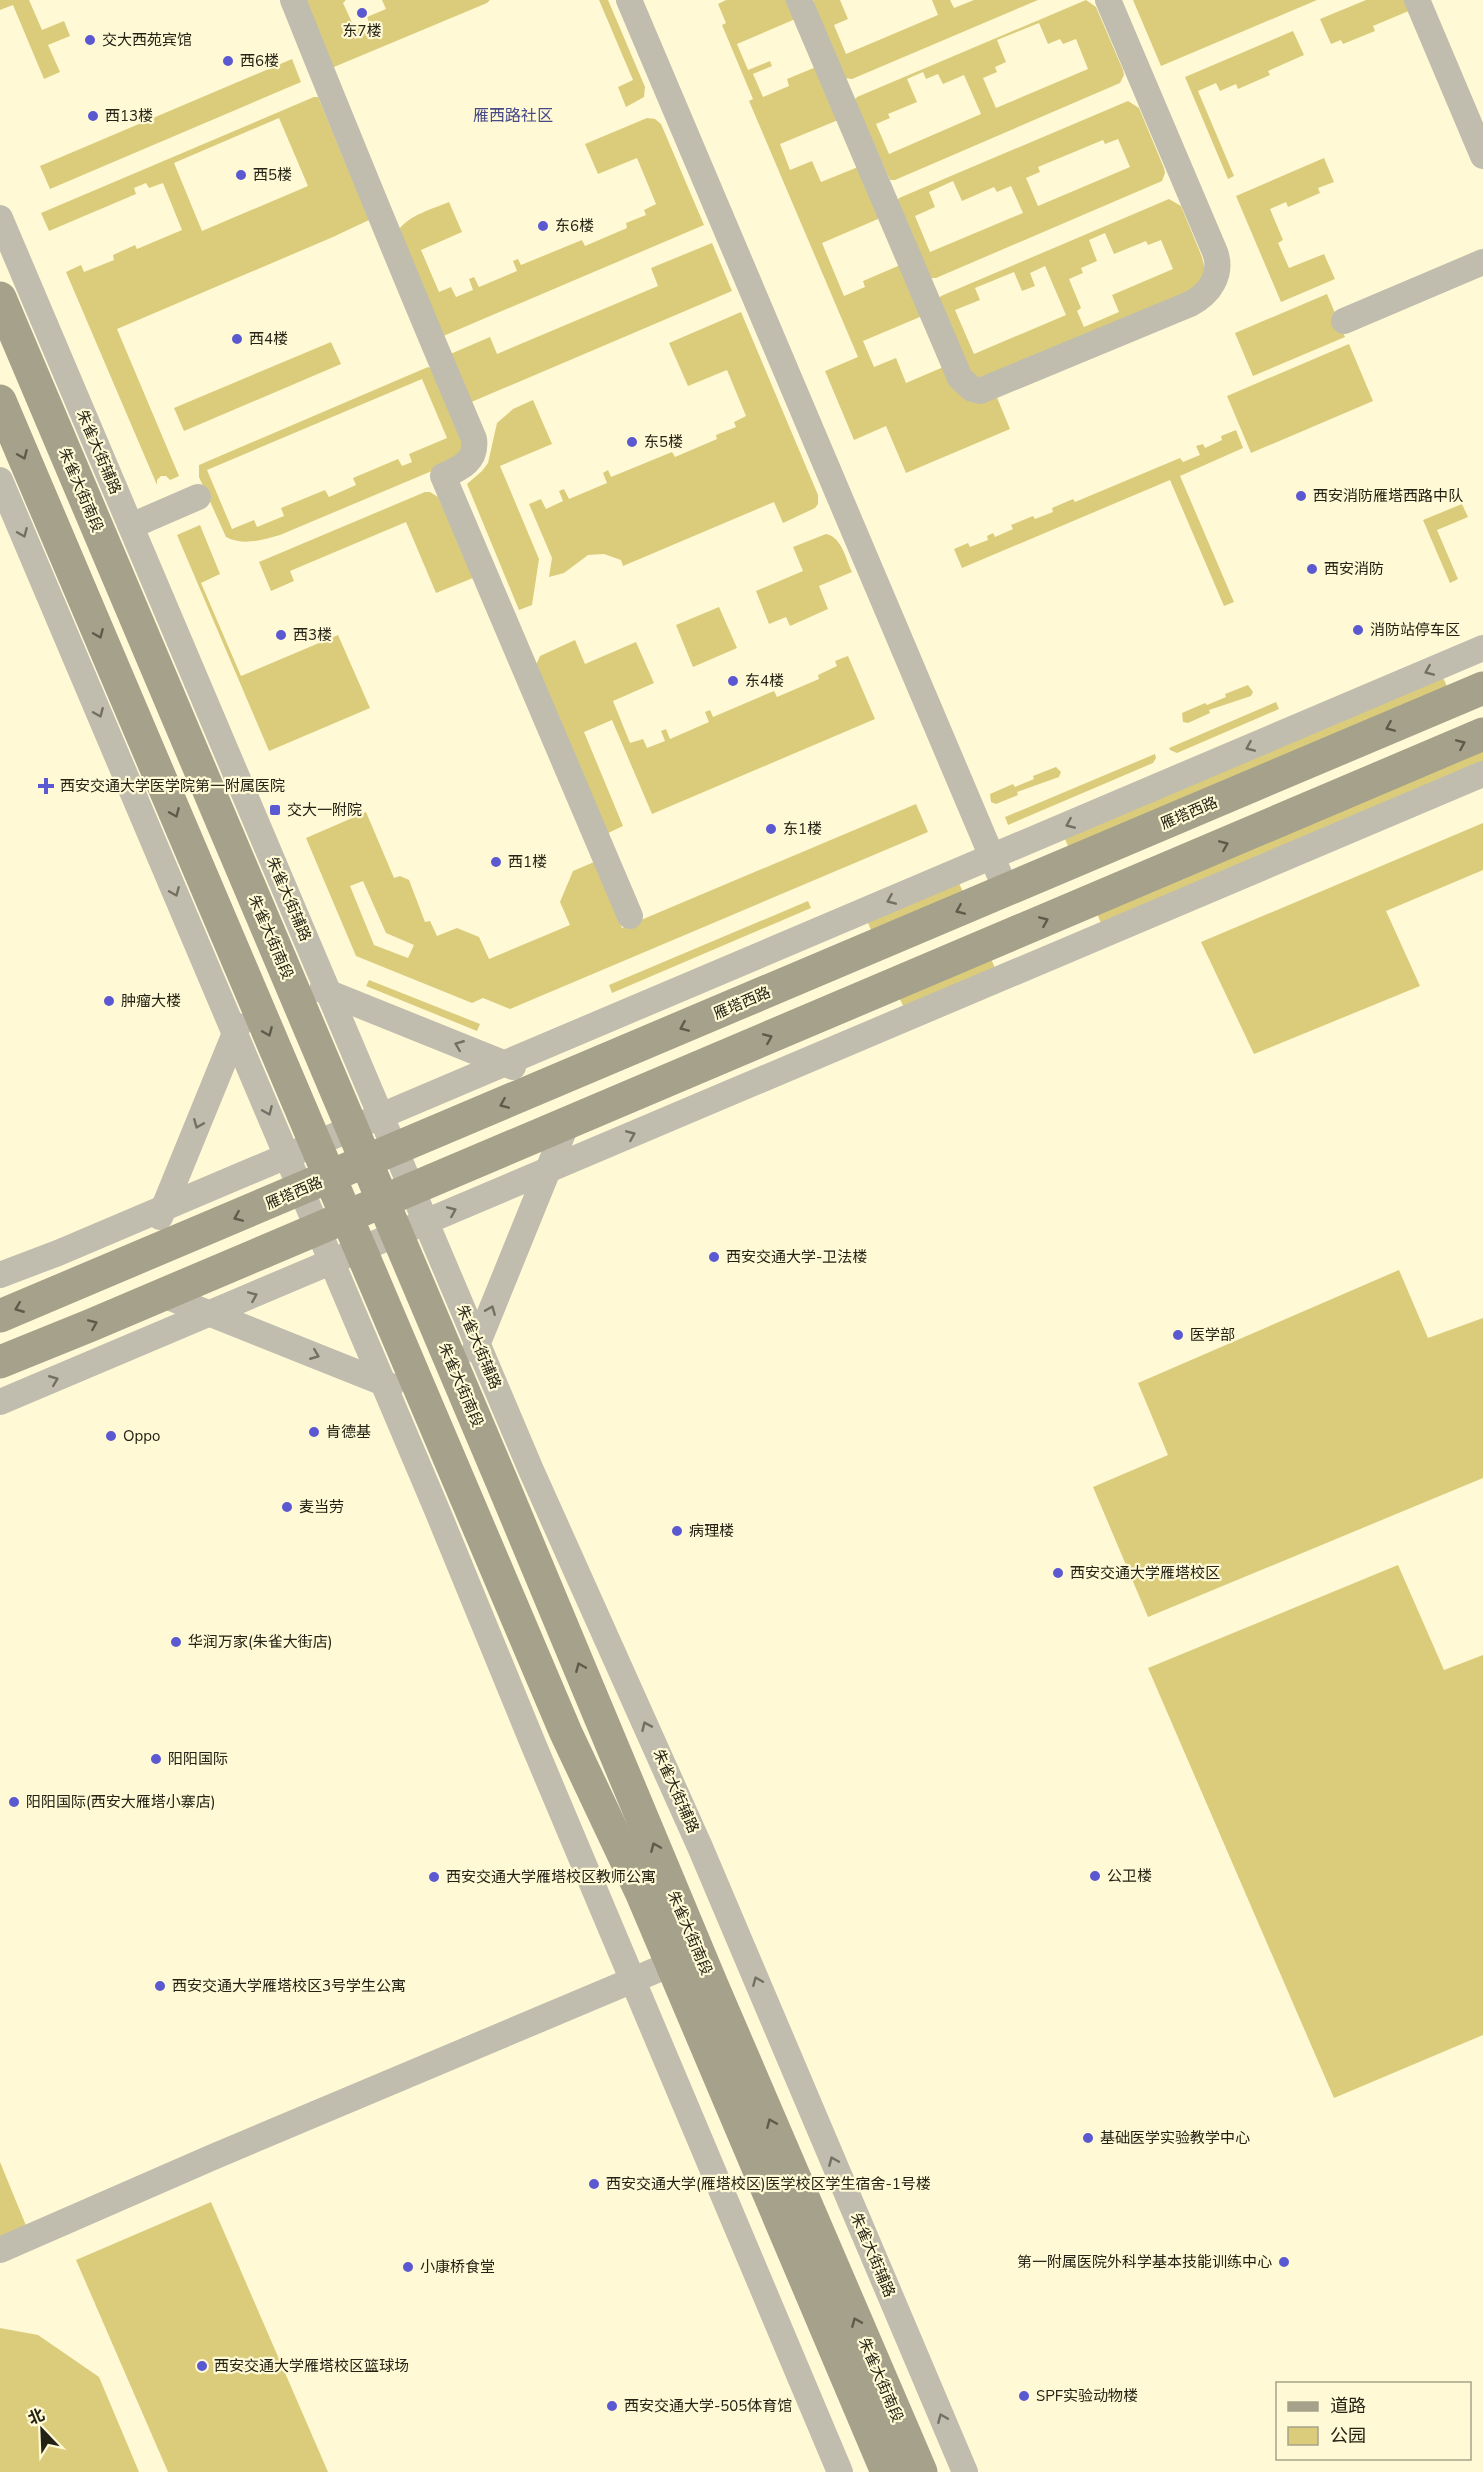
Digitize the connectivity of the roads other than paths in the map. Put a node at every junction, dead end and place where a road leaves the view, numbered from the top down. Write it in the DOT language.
graph roads {
  1 [pos="293,0"];
  2 [pos="628,0"];
  3 [pos="799,0"];
  4 [pos="1108,0"];
  5 [pos="1417,0"];
  6 [pos="1483,156"];
  7 [pos="0,218"];
  8 [pos="1483,262"];
  9 [pos="0,298"];
  10 [pos="1344,321"];
  11 [pos="0,401"];
  12 [pos="0,480"];
  13 [pos="198,497"];
  14 [pos="130,526"];
  15 [pos="1483,648"];
  16 [pos="1483,688"];
  17 [pos="1483,735"];
  18 [pos="1483,774"];
  19 [pos="992,857"];
  20 [pos="1006,890"];
  21 [pos="630,916"];
  22 [pos="288,977"];
  23 [pos="252,992"];
  24 [pos="329,993"];
  25 [pos="235,1033"];
  26 [pos="505,1064"];
  27 [pos="552,1083"];
  28 [pos="367,1122"];
  29 [pos="567,1124"];
  30 [pos="301,1150"];
  31 [pos="381,1156"];
  32 [pos="547,1171"];
  33 [pos="316,1184"];
  34 [pos="398,1195"];
  35 [pos="163,1209"];
  36 [pos="332,1223"];
  37 [pos="412,1228"];
  38 [pos="144,1256"];
  39 [pos="347,1256"];
  40 [pos="0,1275"];
  41 [pos="163,1295"];
  42 [pos="211,1314"];
  43 [pos="0,1316"];
  44 [pos="477,1343"];
  45 [pos="0,1362"];
  46 [pos="384,1383"];
  47 [pos="461,1384"];
  48 [pos="424,1399"];
  49 [pos="0,1402"];
  50 [pos="671,1964"];
  51 [pos="632,1981"];
  52 [pos="0,2250"];
  53 [pos="840,2472"];
  54 [pos="887,2472"];
  55 [pos="921,2472"];
  56 [pos="964,2472"];
  1 -- 21 [label="street"];
  2 -- 19 [label="street"];
  3 -- 4 [label="street"];
  5 -- 6 [label="street"];
  7 -- 14 [label="street, 朱雀大街辅路"];
  8 -- 10 [label="street"];
  9 -- 22 [label="main road, 朱雀大街南段"];
  11 -- 23 [label="main road, 朱雀大街南段, one-way"];
  12 -- 25 [label="street, one-way"];
  13 -- 14 [label="street"];
  14 -- 24 [label="street, 朱雀大街辅路"];
  15 -- 19 [label="street, one-way"];
  16 -- 20 [label="main road, 雁塔西路, one-way"];
  29 -- 17 [label="main road, one-way"];
  32 -- 18 [label="street, one-way"];
  19 -- 20 [label="street"];
  19 -- 26 [label="street, one-way"];
  20 -- 27 [label="main road, 雁塔西路, one-way"];
  22 -- 24 [label="street"];
  22 -- 28 [label="main road, 朱雀大街南段"];
  23 -- 25 [label="street"];
  23 -- 30 [label="main road, 朱雀大街南段, one-way"];
  26 -- 24 [label="street, one-way"];
  24 -- 28 [label="street, 朱雀大街辅路"];
  25 -- 30 [label="street, one-way"];
  25 -- 35 [label="street, one-way"];
  26 -- 27 [label="street"];
  26 -- 28 [label="street"];
  27 -- 31 [label="main road, 雁塔西路, one-way"];
  28 -- 30 [label="street"];
  28 -- 31 [label="main road, 朱雀大街南段"];
  29 -- 32 [label="street"];
  29 -- 34 [label="main road"];
  30 -- 33 [label="main road, 朱雀大街南段"];
  30 -- 35 [label="street"];
  31 -- 33 [label="main road, 雁塔西路"];
  31 -- 34 [label="main road, 朱雀大街南段"];
  37 -- 32 [label="street, one-way"];
  44 -- 32 [label="street, one-way"];
  33 -- 36 [label="main road, 朱雀大街南段"];
  33 -- 38 [label="main road, 雁塔西路, one-way"];
  34 -- 36 [label="main road"];
  34 -- 37 [label="main road, 朱雀大街南段"];
  35 -- 38 [label="street"];
  35 -- 40 [label="street"];
  36 -- 39 [label="main road, 朱雀大街南段"];
  36 -- 41 [label="main road"];
  37 -- 39 [label="street"];
  37 -- 44 [label="street, 朱雀大街辅路"];
  37 -- 47 [label="main road, 朱雀大街南段"];
  38 -- 43 [label="main road, 雁塔西路, one-way"];
  42 -- 39 [label="street, one-way"];
  39 -- 46 [label="street"];
  39 -- 48 [label="main road, 朱雀大街南段"];
  41 -- 42 [label="street"];
  45 -- 41 [label="main road, one-way"];
  42 -- 46 [label="street, one-way"];
  49 -- 42 [label="street, one-way"];
  44 -- 47 [label="street"];
  56 -- 44 [label="street, 朱雀大街辅路, one-way"];
  46 -- 48 [label="street"];
  46 -- 51 [label="street"];
  55 -- 47 [label="main road, 朱雀大街南段, one-way"];
  48 -- 50 [label="main road, 朱雀大街南段"];
  50 -- 51 [label="street"];
  50 -- 54 [label="main road, 朱雀大街南段"];
  51 -- 52 [label="street"];
  51 -- 53 [label="street"];
}
